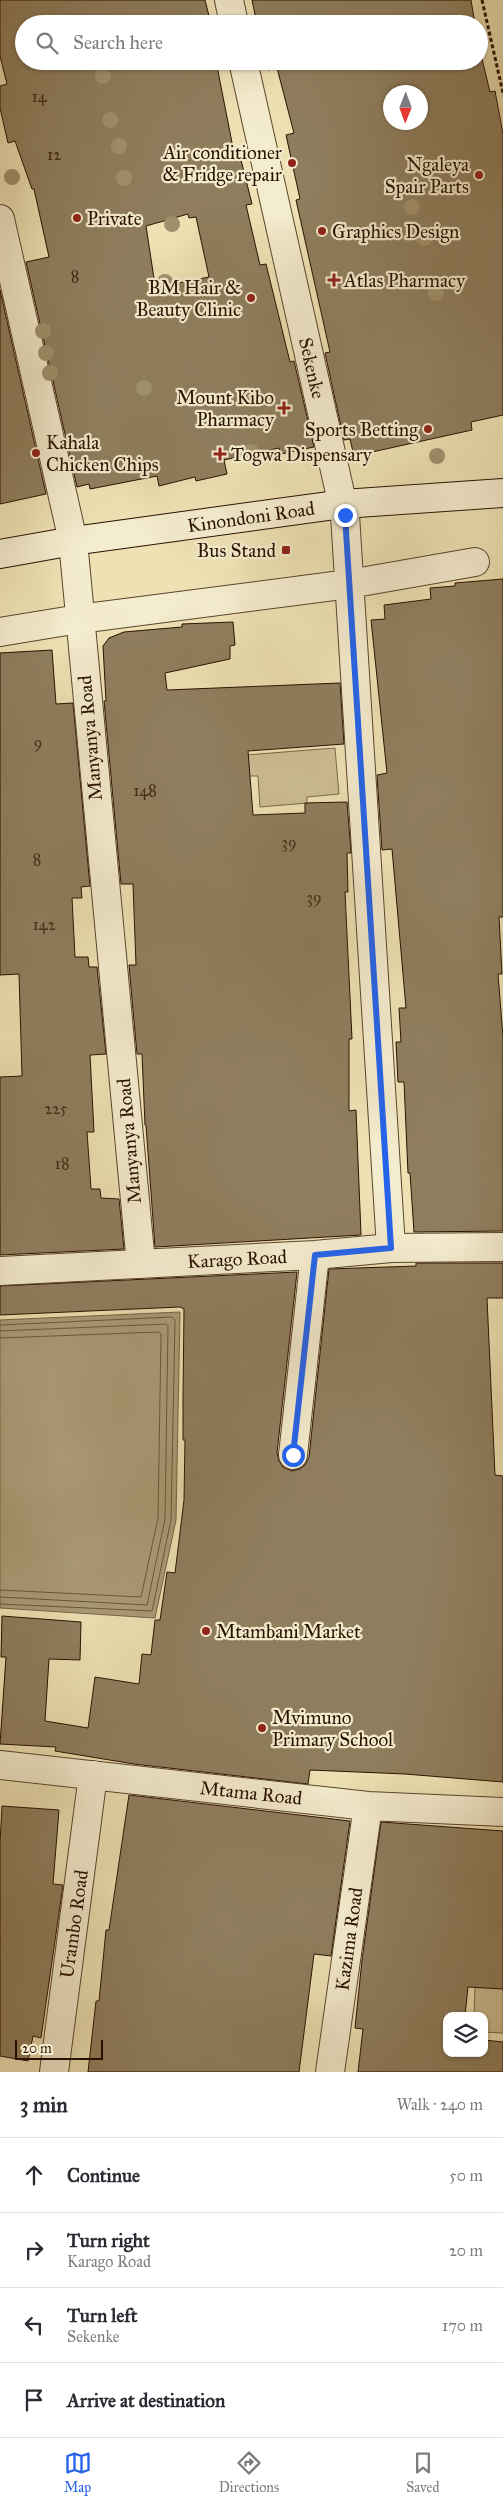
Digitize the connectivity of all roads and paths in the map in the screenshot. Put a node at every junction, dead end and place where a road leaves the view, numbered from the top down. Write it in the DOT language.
graph roads {
  1 [pos="229,0"];
  2 [pos="482,0"];
  3 [pos="232,15"];
  4 [pos="485,15"];
  5 [pos="488,27"];
  6 [pos="245,70"];
  7 [pos="503,94"];
  8 [pos="0,219"];
  9 [pos="503,493"];
  10 [pos="343,504"];
  11 [pos="73,541"];
  12 [pos="0,554"];
  13 [pos="475,562"];
  14 [pos="349,584"];
  15 [pos="79,619"];
  16 [pos="0,632"];
  17 [pos="503,1247"];
  18 [pos="391,1248"];
  19 [pos="315,1255"];
  20 [pos="141,1264"];
  21 [pos="0,1271"];
  22 [pos="293,1455"];
  23 [pos="0,1765"];
  24 [pos="93,1775"];
  25 [pos="368,1806"];
  26 [pos="503,1812"];
  27 [pos="54,2072"];
  28 [pos="330,2072"];
  1 -- 3 [label="street"];
  2 -- 4 [label="path"];
  5 -- 7 [label="path"];
  6 -- 10 [label="street, Sekenke"];
  8 -- 11 [label="street, Manyanya Road"];
  9 -- 10 [label="street, Kinondoni Road"];
  10 -- 11 [label="street, Kinondoni Road"];
  10 -- 14 [label="street, Sekenke"];
  11 -- 12 [label="street, Kinondoni Road"];
  11 -- 15 [label="street, Manyanya Road"];
  13 -- 14 [label="street"];
  14 -- 15 [label="street"];
  14 -- 18 [label="street, Sekenke"];
  15 -- 16 [label="street"];
  15 -- 20 [label="street, Manyanya Road"];
  17 -- 18 [label="street, Karago Road"];
  18 -- 19 [label="street, Karago Road"];
  19 -- 20 [label="street, Karago Road"];
  19 -- 22 [label="street"];
  20 -- 21 [label="street, Karago Road"];
  23 -- 24 [label="street, Mtama Road"];
  24 -- 25 [label="street, Mtama Road"];
  24 -- 27 [label="street, Urambo Road"];
  25 -- 26 [label="street, Mtama Road"];
  25 -- 28 [label="street, Kazima Road"];
}
